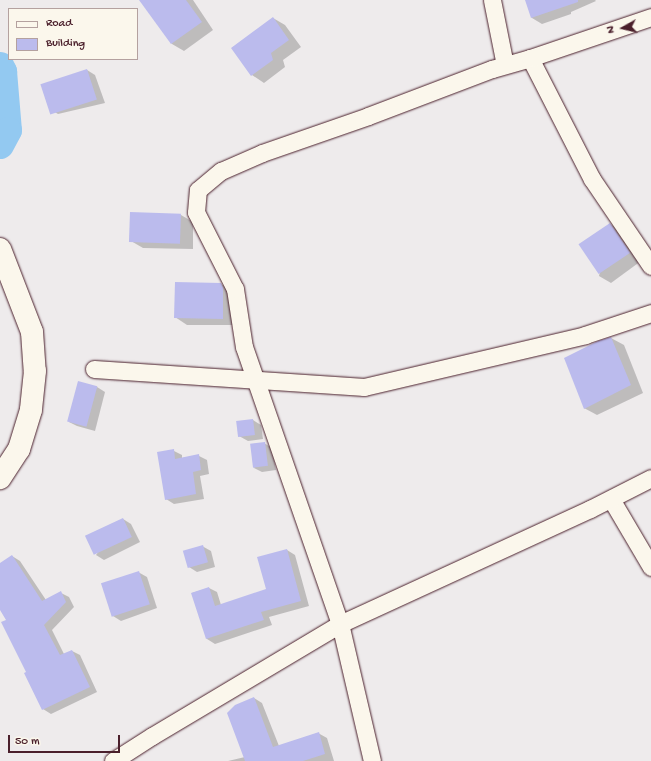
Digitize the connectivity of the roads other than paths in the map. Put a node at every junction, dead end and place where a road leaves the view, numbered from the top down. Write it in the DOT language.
graph roads {
  1 [pos="492,0"];
  2 [pos="651,17"];
  3 [pos="530,58"];
  4 [pos="505,65"];
  5 [pos="0,249"];
  6 [pos="651,266"];
  7 [pos="651,313"];
  8 [pos="94,369"];
  9 [pos="256,381"];
  10 [pos="0,478"];
  11 [pos="651,478"];
  12 [pos="611,499"];
  13 [pos="651,567"];
  14 [pos="340,624"];
  15 [pos="113,761"];
  16 [pos="372,761"];
  1 -- 4 [label="street"];
  2 -- 3 [label="street"];
  3 -- 4 [label="street"];
  3 -- 6 [label="street"];
  4 -- 9 [label="street"];
  5 -- 10 [label="main road"];
  7 -- 9 [label="street"];
  8 -- 9 [label="street"];
  9 -- 14 [label="street"];
  11 -- 12 [label="street"];
  12 -- 13 [label="street"];
  12 -- 14 [label="street"];
  14 -- 15 [label="street"];
  14 -- 16 [label="street"];
}
